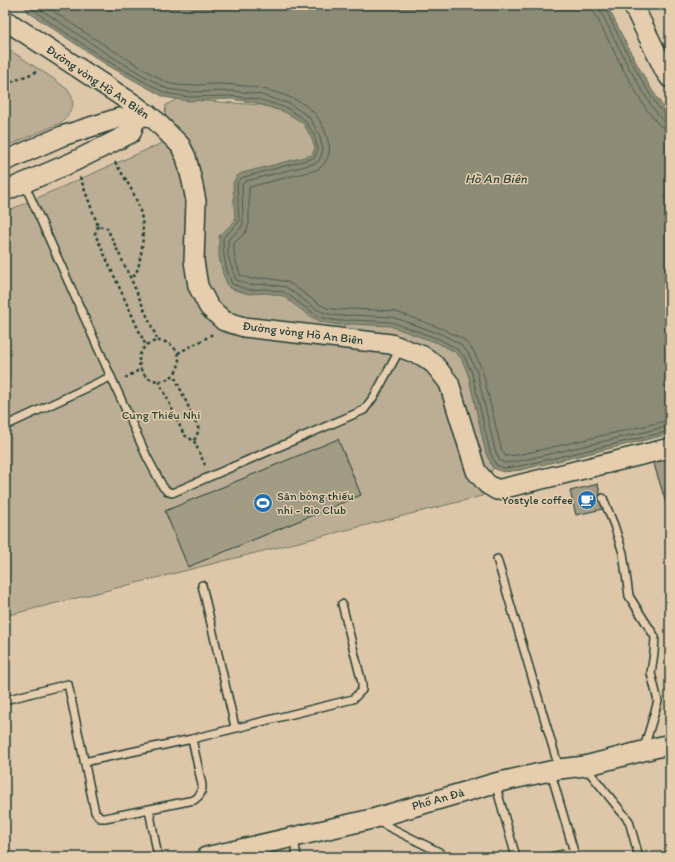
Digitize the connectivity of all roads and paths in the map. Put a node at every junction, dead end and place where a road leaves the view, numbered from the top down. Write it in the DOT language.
graph roads {
  1 [pos="637,6"];
  2 [pos="6,22"];
  3 [pos="36,72"];
  4 [pos="668,72"];
  5 [pos="5,84"];
  6 [pos="5,105"];
  7 [pos="142,117"];
  8 [pos="5,161"];
  9 [pos="115,162"];
  10 [pos="80,177"];
  11 [pos="24,183"];
  12 [pos="5,191"];
  13 [pos="98,226"];
  14 [pos="131,279"];
  15 [pos="218,330"];
  16 [pos="158,341"];
  17 [pos="146,346"];
  18 [pos="400,347"];
  19 [pos="178,353"];
  20 [pos="141,369"];
  21 [pos="174,375"];
  22 [pos="110,377"];
  23 [pos="125,378"];
  24 [pos="159,381"];
  25 [pos="5,426"];
  26 [pos="194,442"];
  27 [pos="670,448"];
  28 [pos="205,465"];
  29 [pos="603,498"];
  30 [pos="497,559"];
  31 [pos="202,585"];
  32 [pos="342,604"];
  33 [pos="5,700"];
  34 [pos="235,727"];
  35 [pos="192,739"];
  36 [pos="670,744"];
  37 [pos="644,750"];
  38 [pos="84,762"];
  39 [pos="585,766"];
  40 [pos="555,770"];
  41 [pos="495,783"];
  42 [pos="149,809"];
  43 [pos="372,819"];
  44 [pos="294,837"];
  45 [pos="158,857"];
  46 [pos="206,857"];
  47 [pos="297,857"];
  48 [pos="443,857"];
  49 [pos="516,857"];
  50 [pos="551,857"];
  51 [pos="639,857"];
  1 -- 4 [label="street"];
  2 -- 7 [label="street, Đường vòng Hồ An Biên"];
  3 -- 5 [label="path"];
  5 -- 6 [label="path"];
  7 -- 8 [label="street"];
  7 -- 11 [label="street"];
  7 -- 18 [label="street, Đường vòng Hồ An Biên"];
  9 -- 14 [label="path"];
  10 -- 13 [label="path"];
  11 -- 12 [label="street"];
  11 -- 22 [label="lane"];
  13 -- 14 [label="path"];
  13 -- 17 [label="path"];
  14 -- 16 [label="path"];
  15 -- 19 [label="path"];
  16 -- 17 [label="path"];
  16 -- 19 [label="path"];
  17 -- 20 [label="path"];
  18 -- 22 [label="lane"];
  18 -- 27 [label="street, Đường vòng Hồ An Biên"];
  19 -- 21 [label="path"];
  20 -- 23 [label="path"];
  20 -- 24 [label="path"];
  21 -- 24 [label="path"];
  21 -- 26 [label="path"];
  22 -- 25 [label="lane"];
  24 -- 26 [label="path"];
  26 -- 28 [label="path"];
  29 -- 37 [label="lane"];
  30 -- 40 [label="lane"];
  31 -- 34 [label="lane"];
  32 -- 34 [label="lane"];
  33 -- 38 [label="lane"];
  34 -- 35 [label="lane"];
  35 -- 38 [label="lane"];
  35 -- 42 [label="lane"];
  36 -- 37 [label="street, Phố An Đà"];
  37 -- 39 [label="street, Phố An Đà"];
  38 -- 42 [label="lane"];
  39 -- 40 [label="street, Phố An Đà"];
  39 -- 51 [label="lane"];
  40 -- 41 [label="street, Phố An Đà"];
  40 -- 50 [label="lane"];
  41 -- 43 [label="street, Phố An Đà"];
  41 -- 49 [label="lane"];
  42 -- 45 [label="lane"];
  43 -- 44 [label="street, Phố An Đà"];
  43 -- 48 [label="lane"];
  44 -- 46 [label="street, Phố An Đà"];
  44 -- 47 [label="lane"];
}
